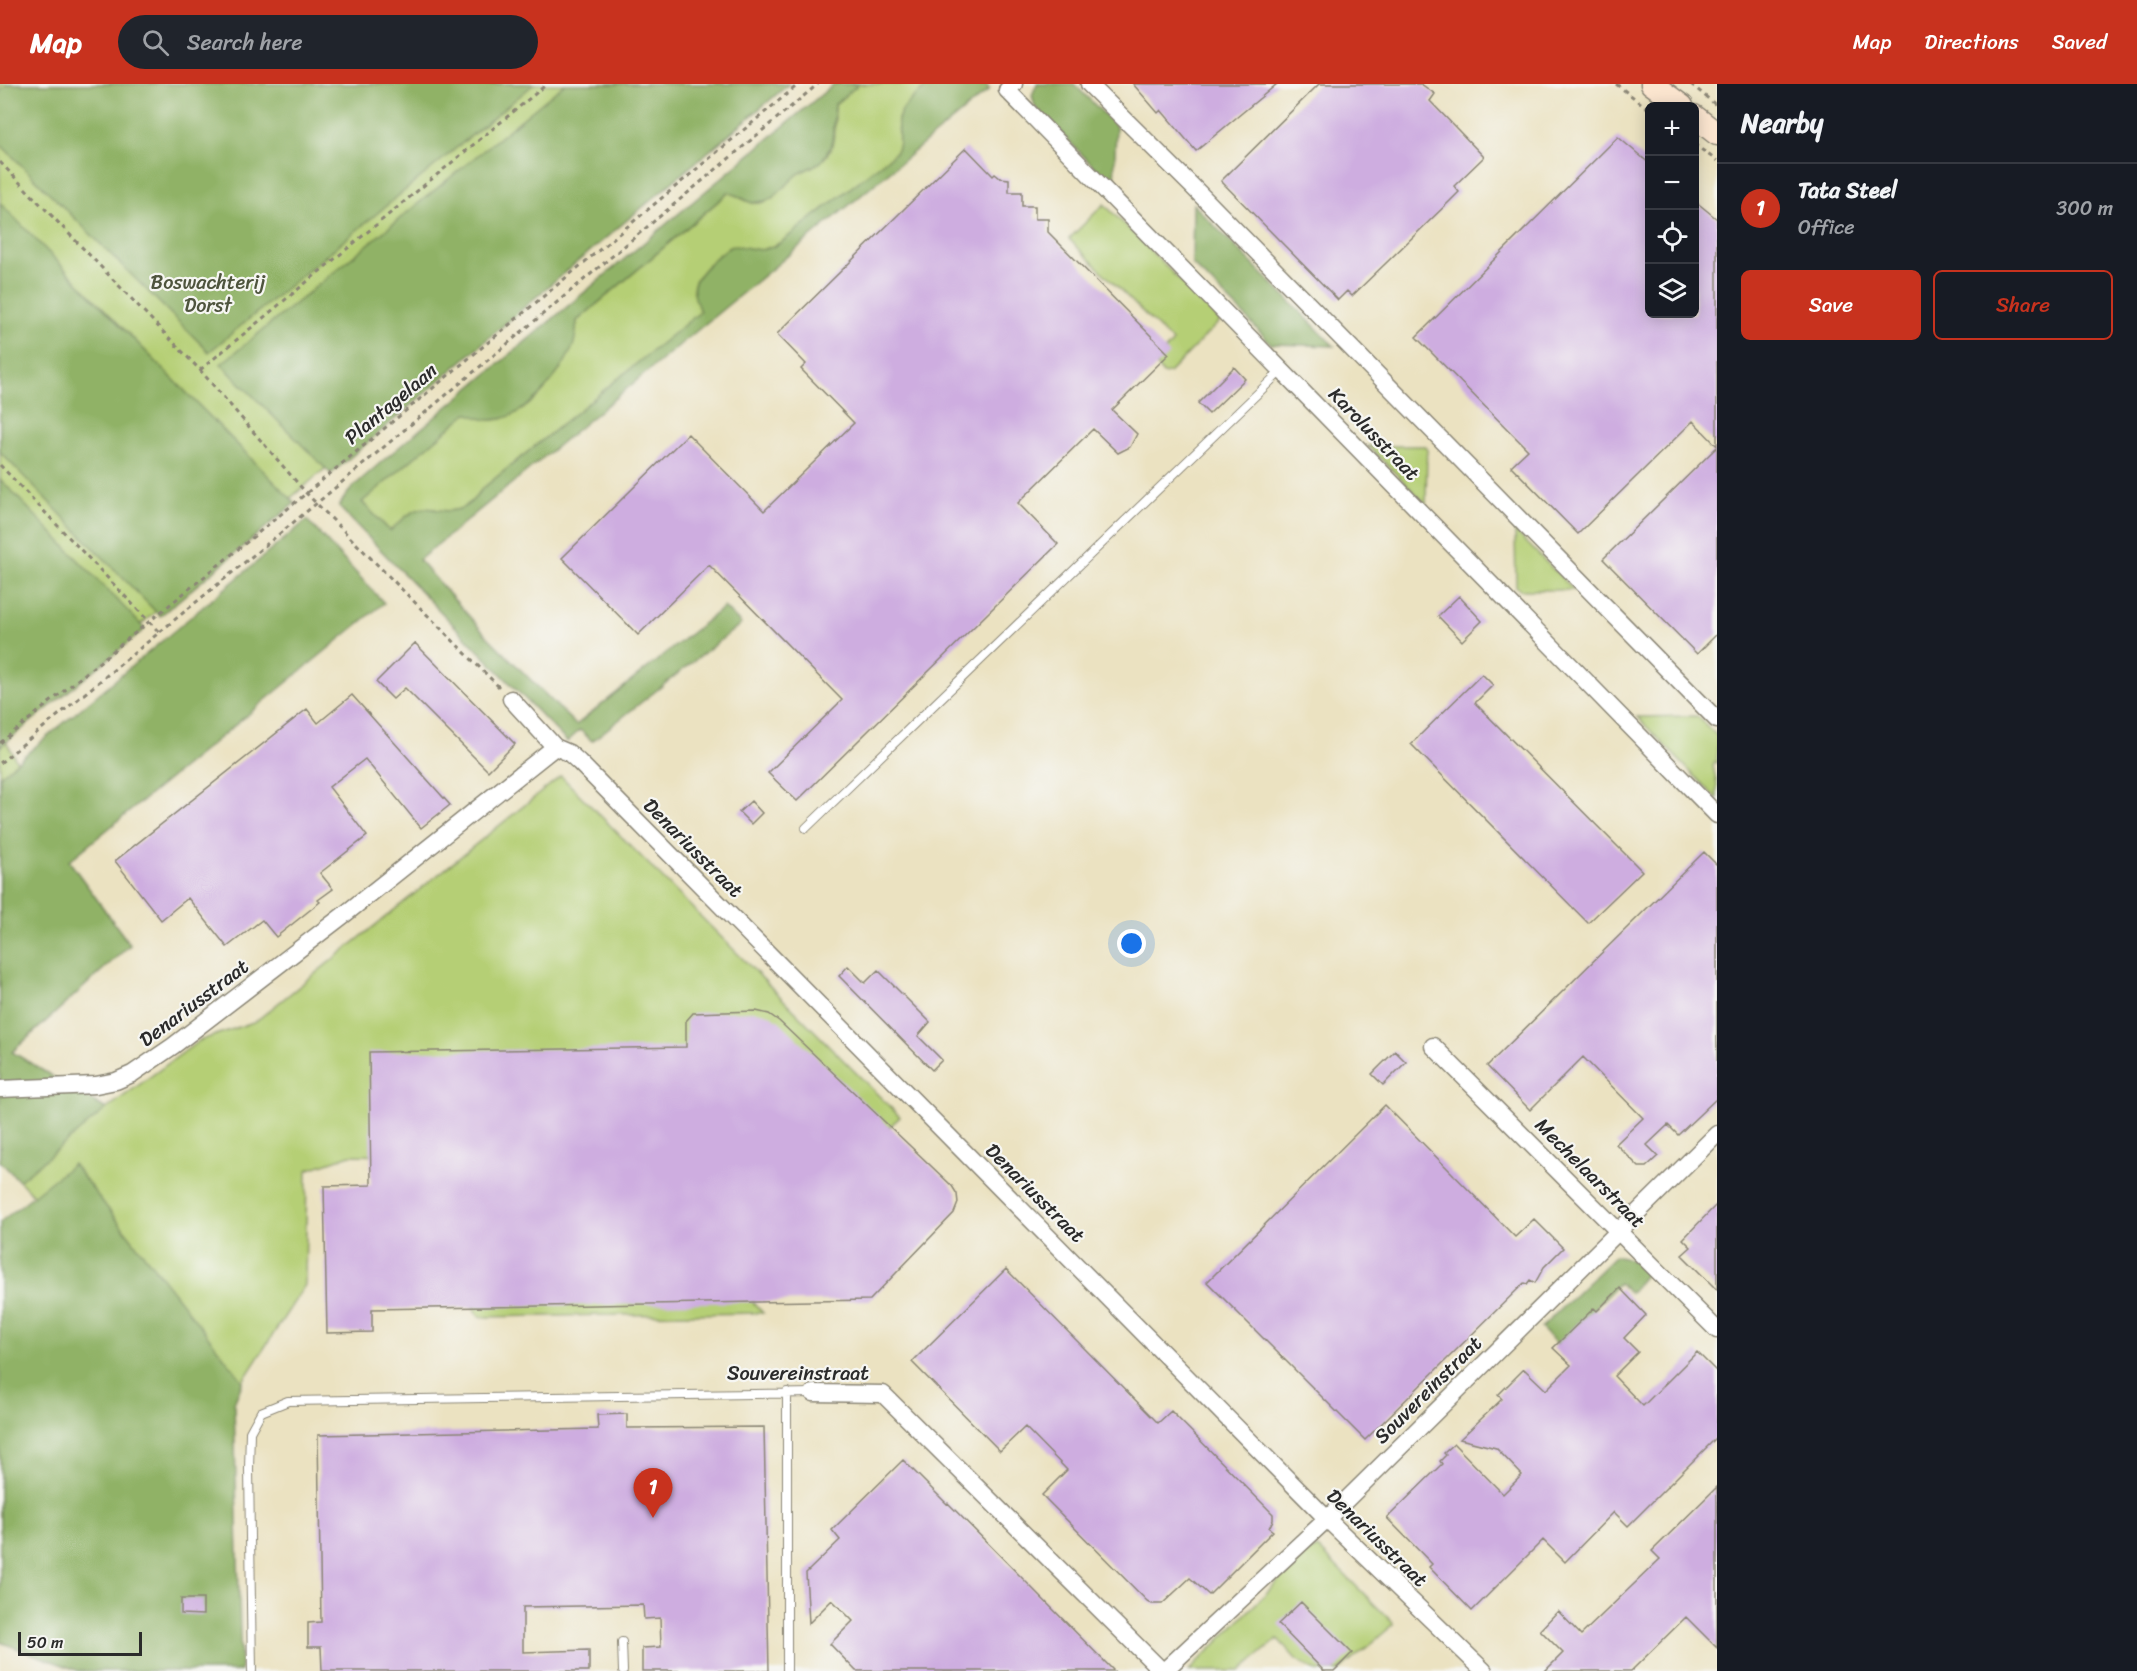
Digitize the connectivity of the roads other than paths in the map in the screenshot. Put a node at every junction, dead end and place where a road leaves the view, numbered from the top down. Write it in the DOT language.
graph roads {
  1 [pos="1014,84"];
  2 [pos="1089,84"];
  3 [pos="1653,84"];
  4 [pos="1677,102"];
  5 [pos="1699,119"];
  6 [pos="1717,134"];
  7 [pos="1282,370"];
  8 [pos="511,699"];
  9 [pos="1717,720"];
  10 [pos="555,747"];
  11 [pos="1717,815"];
  12 [pos="806,828"];
  13 [pos="1434,1046"];
  14 [pos="0,1089"];
  15 [pos="1717,1134"];
  16 [pos="1618,1231"];
  17 [pos="1717,1330"];
  18 [pos="787,1392"];
  19 [pos="813,1393"];
  20 [pos="1327,1519"];
  21 [pos="622,1642"];
  22 [pos="252,1671"];
  23 [pos="623,1671"];
  24 [pos="787,1671"];
  25 [pos="1163,1671"];
  26 [pos="1484,1671"];
  1 -- 7 [label="street, Karolusstraat"];
  2 -- 9 [label="street"];
  3 -- 4 [label="main road"];
  5 -- 6 [label="main road"];
  7 -- 11 [label="street, Karolusstraat"];
  7 -- 12 [label="lane"];
  8 -- 10 [label="street, Denariusstraat"];
  10 -- 14 [label="street, Denariusstraat"];
  10 -- 20 [label="street, Denariusstraat"];
  13 -- 16 [label="street, Mechelaarstraat"];
  15 -- 16 [label="street, Souvereinstraat"];
  16 -- 17 [label="street, Mechelaarstraat"];
  16 -- 20 [label="street, Souvereinstraat"];
  18 -- 19 [label="lane, Souvereinstraat"];
  18 -- 22 [label="lane, Souvereinstraat"];
  18 -- 24 [label="lane"];
  19 -- 25 [label="street, Souvereinstraat"];
  20 -- 25 [label="street, Souvereinstraat"];
  20 -- 26 [label="street, Denariusstraat"];
  21 -- 23 [label="lane"];
}
